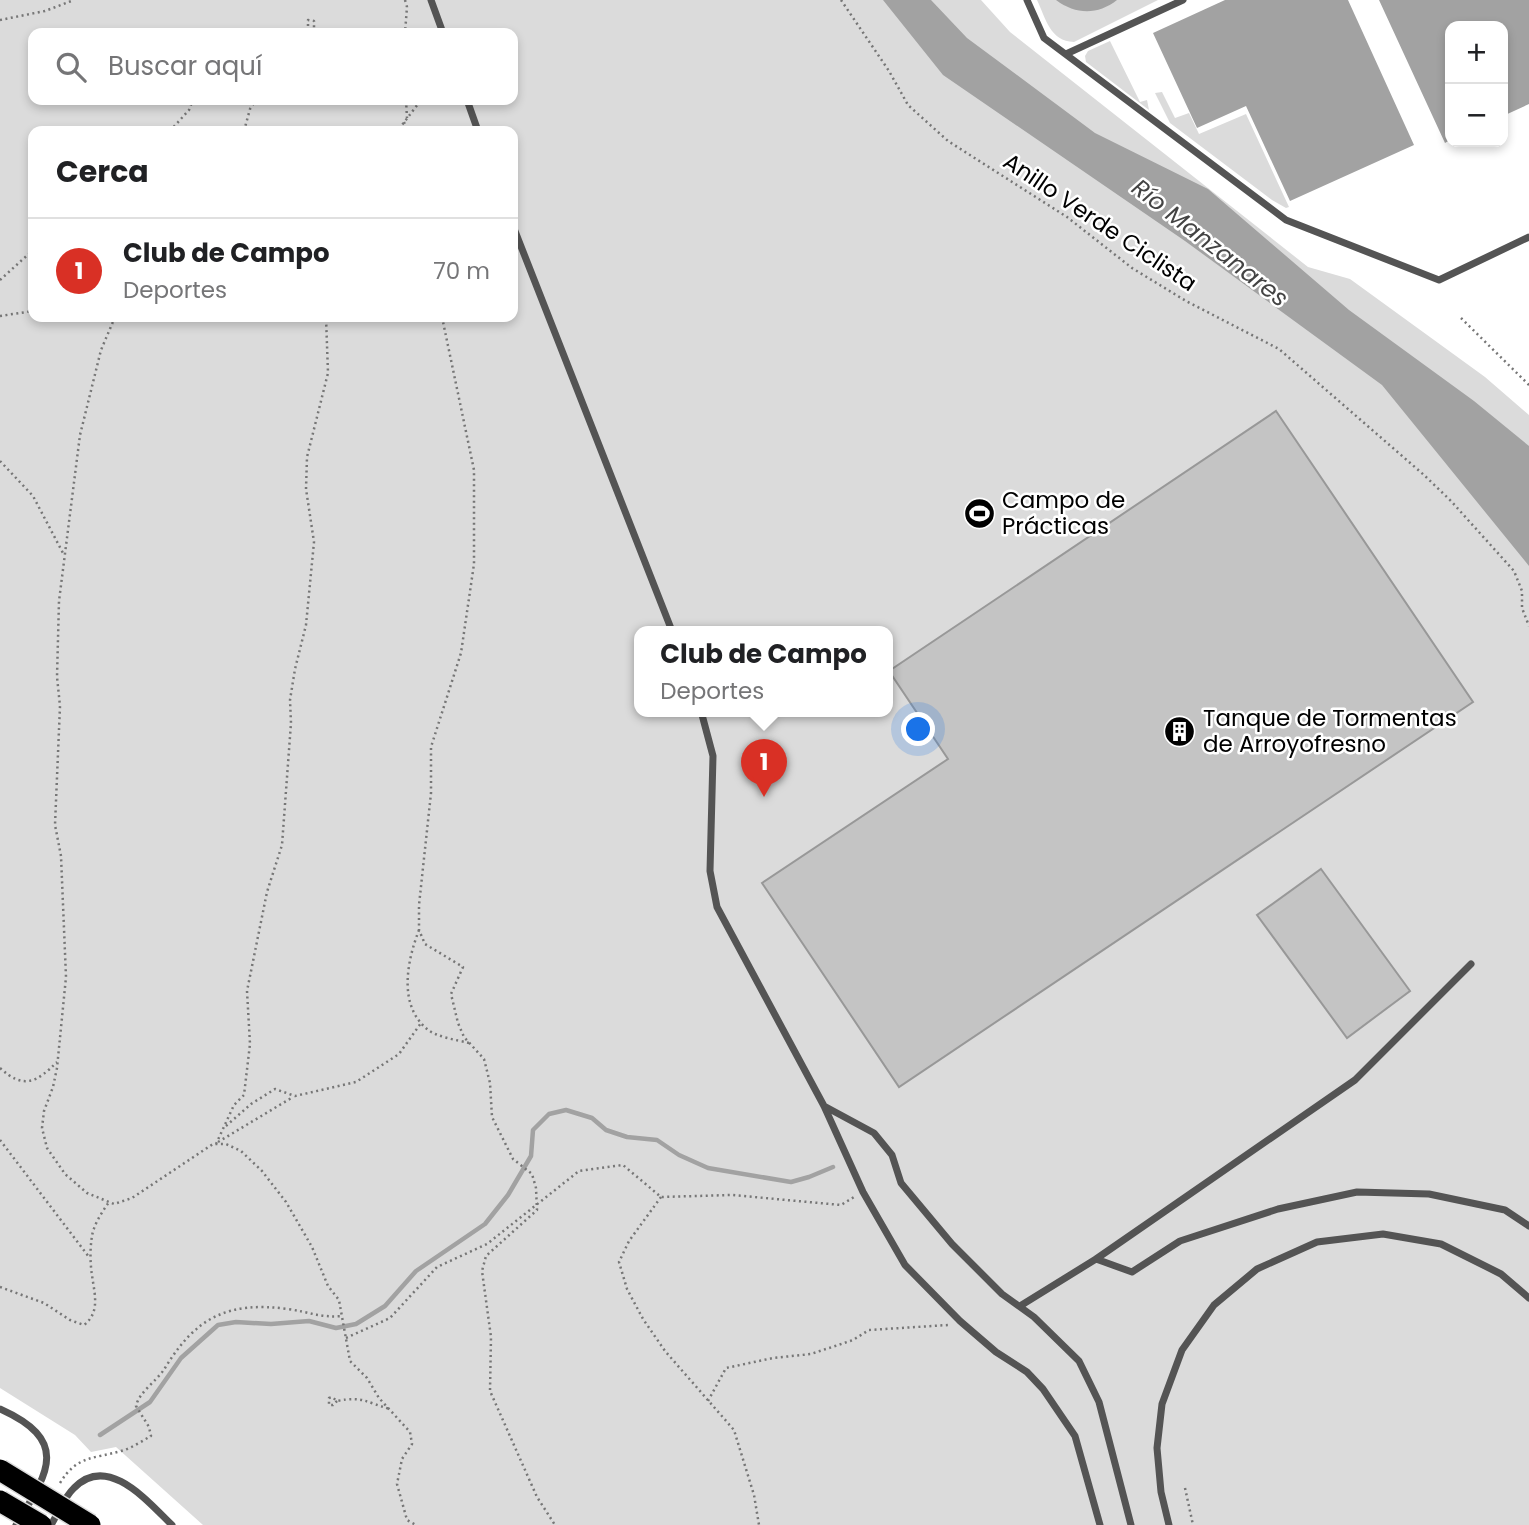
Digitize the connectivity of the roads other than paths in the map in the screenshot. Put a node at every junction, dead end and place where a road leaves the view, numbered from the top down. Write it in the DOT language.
graph roads {
  1 [pos="431,0"];
  2 [pos="1027,0"];
  3 [pos="1183,0"];
  4 [pos="441,28"];
  5 [pos="1066,54"];
  6 [pos="469,105"];
  7 [pos="476,126"];
  8 [pos="1529,237"];
  9 [pos="518,239"];
  10 [pos="670,626"];
  11 [pos="703,717"];
  12 [pos="1471,964"];
  13 [pos="824,1107"];
  14 [pos="1529,1226"];
  15 [pos="1096,1259"];
  16 [pos="1529,1298"];
  17 [pos="1020,1306"];
  18 [pos="0,1409"];
  19 [pos="0,1470"];
  20 [pos="0,1501"];
  21 [pos="16,1525"];
  22 [pos="41,1525"];
  23 [pos="51,1525"];
  24 [pos="90,1525"];
  25 [pos="172,1525"];
  26 [pos="1100,1525"];
  27 [pos="1131,1525"];
  28 [pos="1169,1525"];
  1 -- 4 [label="lane"];
  2 -- 5 [label="lane"];
  3 -- 5 [label="lane"];
  5 -- 8 [label="lane"];
  6 -- 7 [label="lane"];
  9 -- 10 [label="lane"];
  11 -- 13 [label="lane"];
  12 -- 15 [label="lane"];
  13 -- 17 [label="lane"];
  13 -- 26 [label="lane"];
  14 -- 15 [label="lane"];
  15 -- 17 [label="lane"];
  16 -- 28 [label="lane"];
  17 -- 27 [label="lane"];
  18 -- 21 [label="lane"];
  19 -- 24 [label="highway, bridge"];
  20 -- 22 [label="highway, bridge"];
  23 -- 25 [label="lane"];
}
